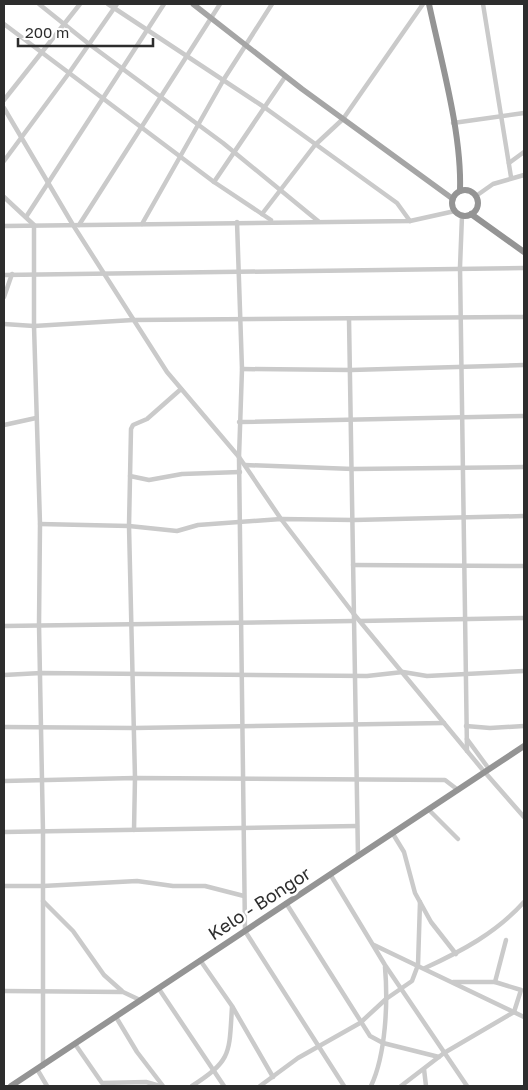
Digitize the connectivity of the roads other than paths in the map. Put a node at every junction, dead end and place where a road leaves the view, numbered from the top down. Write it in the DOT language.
graph roads {
  1 [pos="39,4"];
  2 [pos="80,4"];
  3 [pos="108,4"];
  4 [pos="164,4"];
  5 [pos="193,4"];
  6 [pos="220,4"];
  7 [pos="272,4"];
  8 [pos="423,4"];
  9 [pos="429,4"];
  10 [pos="483,4"];
  11 [pos="116,6"];
  12 [pos="211,18"];
  13 [pos="4,24"];
  14 [pos="65,24"];
  15 [pos="146,29"];
  16 [pos="89,44"];
  17 [pos="246,45"];
  18 [pos="42,53"];
  19 [pos="188,56"];
  20 [pos="121,67"];
  21 [pos="69,73"];
  22 [pos="286,77"];
  23 [pos="224,80"];
  24 [pos="102,98"];
  25 [pos="162,98"];
  26 [pos="4,100"];
  27 [pos="264,107"];
  28 [pos="4,108"];
  29 [pos="524,113"];
  30 [pos="500,115"];
  31 [pos="343,119"];
  32 [pos="453,122"];
  33 [pos="198,124"];
  34 [pos="142,127"];
  35 [pos="21,138"];
  36 [pos="315,145"];
  37 [pos="234,151"];
  38 [pos="524,152"];
  39 [pos="180,156"];
  40 [pos="4,161"];
  41 [pos="509,163"];
  42 [pos="524,174"];
  43 [pos="461,176"];
  44 [pos="511,177"];
  45 [pos="47,182"];
  46 [pos="214,182"];
  47 [pos="280,189"];
  48 [pos="460,191"];
  49 [pos="469,191"];
  50 [pos="476,196"];
  51 [pos="4,197"];
  52 [pos="453,199"];
  53 [pos="477,208"];
  54 [pos="455,211"];
  55 [pos="262,214"];
  56 [pos="471,214"];
  57 [pos="462,216"];
  58 [pos="26,217"];
  59 [pos="272,221"];
  60 [pos="318,221"];
  61 [pos="410,221"];
  62 [pos="237,222"];
  63 [pos="142,224"];
  64 [pos="34,225"];
  65 [pos="76,225"];
  66 [pos="488,225"];
  67 [pos="4,226"];
  68 [pos="524,252"];
  69 [pos="460,267"];
  70 [pos="524,268"];
  71 [pos="238,273"];
  72 [pos="12,274"];
  73 [pos="36,274"];
  74 [pos="104,274"];
  75 [pos="4,275"];
  76 [pos="4,296"];
  77 [pos="460,316"];
  78 [pos="524,317"];
  79 [pos="349,319"];
  80 [pos="133,320"];
  81 [pos="240,320"];
  82 [pos="4,324"];
  83 [pos="34,326"];
  84 [pos="462,365"];
  85 [pos="524,365"];
  86 [pos="242,369"];
  87 [pos="351,370"];
  88 [pos="181,389"];
  89 [pos="462,416"];
  90 [pos="524,416"];
  91 [pos="36,418"];
  92 [pos="350,420"];
  93 [pos="239,422"];
  94 [pos="4,425"];
  95 [pos="239,457"];
  96 [pos="245,465"];
  97 [pos="353,468"];
  98 [pos="462,468"];
  99 [pos="524,468"];
  100 [pos="240,472"];
  101 [pos="130,476"];
  102 [pos="524,516"];
  103 [pos="462,518"];
  104 [pos="281,519"];
  105 [pos="354,520"];
  106 [pos="241,522"];
  107 [pos="40,524"];
  108 [pos="129,526"];
  109 [pos="354,565"];
  110 [pos="524,566"];
  111 [pos="464,567"];
  112 [pos="353,613"];
  113 [pos="464,618"];
  114 [pos="524,618"];
  115 [pos="360,620"];
  116 [pos="353,621"];
  117 [pos="242,622"];
  118 [pos="132,624"];
  119 [pos="39,625"];
  120 [pos="4,626"];
  121 [pos="524,671"];
  122 [pos="403,672"];
  123 [pos="41,673"];
  124 [pos="132,674"];
  125 [pos="466,674"];
  126 [pos="4,675"];
  127 [pos="242,675"];
  128 [pos="354,676"];
  129 [pos="444,723"];
  130 [pos="355,724"];
  131 [pos="243,726"];
  132 [pos="466,726"];
  133 [pos="524,726"];
  134 [pos="4,727"];
  135 [pos="41,727"];
  136 [pos="134,728"];
  137 [pos="466,738"];
  138 [pos="524,746"];
  139 [pos="467,751"];
  140 [pos="487,771"];
  141 [pos="135,778"];
  142 [pos="42,779"];
  143 [pos="244,779"];
  144 [pos="356,779"];
  145 [pos="4,781"];
  146 [pos="458,790"];
  147 [pos="429,810"];
  148 [pos="524,817"];
  149 [pos="357,826"];
  150 [pos="244,829"];
  151 [pos="134,830"];
  152 [pos="4,832"];
  153 [pos="44,832"];
  154 [pos="393,834"];
  155 [pos="458,839"];
  156 [pos="358,857"];
  157 [pos="330,874"];
  158 [pos="4,886"];
  159 [pos="43,886"];
  160 [pos="244,896"];
  161 [pos="43,901"];
  162 [pos="420,902"];
  163 [pos="524,902"];
  164 [pos="286,903"];
  165 [pos="244,931"];
  166 [pos="506,940"];
  167 [pos="372,944"];
  168 [pos="456,954"];
  169 [pos="200,960"];
  170 [pos="385,965"];
  171 [pos="418,965"];
  172 [pos="425,968"];
  173 [pos="453,982"];
  174 [pos="495,982"];
  175 [pos="159,989"];
  176 [pos="402,989"];
  177 [pos="4,991"];
  178 [pos="123,992"];
  179 [pos="41,993"];
  180 [pos="386,999"];
  181 [pos="140,1000"];
  182 [pos="232,1006"];
  183 [pos="514,1012"];
  184 [pos="524,1016"];
  185 [pos="116,1017"];
  186 [pos="360,1023"];
  187 [pos="383,1043"];
  188 [pos="75,1044"];
  189 [pos="318,1047"];
  190 [pos="444,1053"];
  191 [pos="439,1057"];
  192 [pos="40,1067"];
  193 [pos="424,1069"];
  194 [pos="214,1072"];
  195 [pos="273,1077"];
  196 [pos="11,1086"];
  197 [pos="47,1086"];
  198 [pos="162,1086"];
  199 [pos="192,1086"];
  200 [pos="224,1086"];
  201 [pos="260,1086"];
  202 [pos="344,1086"];
  203 [pos="371,1086"];
  204 [pos="402,1086"];
  205 [pos="426,1086"];
  206 [pos="467,1086"];
  1 -- 14 [label="street"];
  2 -- 14 [label="street"];
  3 -- 11 [label="street"];
  4 -- 15 [label="street"];
  5 -- 12 [label="main road"];
  6 -- 12 [label="street"];
  7 -- 17 [label="street"];
  8 -- 31 [label="street"];
  9 -- 32 [label="highway"];
  10 -- 30 [label="street"];
  11 -- 15 [label="street"];
  11 -- 16 [label="street"];
  12 -- 17 [label="main road"];
  12 -- 19 [label="street"];
  13 -- 18 [label="street"];
  14 -- 16 [label="street"];
  14 -- 18 [label="street"];
  15 -- 19 [label="street"];
  15 -- 20 [label="street"];
  16 -- 20 [label="street"];
  16 -- 21 [label="street"];
  17 -- 22 [label="main road"];
  17 -- 23 [label="street"];
  18 -- 21 [label="street"];
  18 -- 26 [label="street"];
  19 -- 23 [label="street"];
  19 -- 25 [label="street"];
  20 -- 24 [label="street"];
  20 -- 25 [label="street"];
  21 -- 24 [label="street"];
  21 -- 35 [label="street"];
  22 -- 27 [label="street"];
  22 -- 31 [label="main road"];
  23 -- 27 [label="street"];
  23 -- 33 [label="street"];
  24 -- 34 [label="street"];
  24 -- 45 [label="street"];
  25 -- 33 [label="street"];
  25 -- 34 [label="street"];
  27 -- 36 [label="street"];
  27 -- 37 [label="street"];
  28 -- 35 [label="street"];
  29 -- 30 [label="street"];
  30 -- 32 [label="street"];
  30 -- 41 [label="street"];
  31 -- 36 [label="street"];
  31 -- 52 [label="main road"];
  32 -- 43 [label="highway"];
  33 -- 37 [label="street"];
  33 -- 39 [label="street"];
  34 -- 39 [label="street"];
  34 -- 65 [label="street"];
  35 -- 40 [label="street"];
  35 -- 45 [label="street"];
  36 -- 47 [label="street"];
  36 -- 61 [label="street"];
  37 -- 46 [label="street"];
  37 -- 47 [label="street"];
  38 -- 41 [label="street"];
  39 -- 46 [label="street"];
  39 -- 63 [label="street"];
  41 -- 44 [label="street"];
  42 -- 44 [label="street"];
  43 -- 48 [label="highway"];
  43 -- 49 [label="highway"];
  44 -- 50 [label="street"];
  45 -- 58 [label="street"];
  45 -- 65 [label="street"];
  46 -- 55 [label="street"];
  47 -- 55 [label="street"];
  47 -- 60 [label="street"];
  48 -- 49 [label="highway"];
  48 -- 52 [label="highway"];
  49 -- 50 [label="highway"];
  50 -- 53 [label="highway"];
  51 -- 58 [label="street"];
  52 -- 54 [label="highway"];
  53 -- 56 [label="highway"];
  53 -- 66 [label="highway"];
  54 -- 57 [label="highway"];
  54 -- 61 [label="street"];
  55 -- 59 [label="street"];
  56 -- 57 [label="highway"];
  56 -- 66 [label="highway"];
  57 -- 69 [label="street"];
  58 -- 64 [label="street"];
  59 -- 60 [label="street"];
  59 -- 62 [label="street"];
  60 -- 61 [label="street"];
  62 -- 63 [label="street"];
  62 -- 71 [label="street"];
  63 -- 65 [label="street"];
  64 -- 65 [label="street"];
  64 -- 67 [label="street"];
  64 -- 73 [label="street"];
  65 -- 74 [label="street"];
  66 -- 68 [label="highway"];
  69 -- 70 [label="street"];
  69 -- 71 [label="street"];
  69 -- 77 [label="street"];
  71 -- 74 [label="street"];
  71 -- 81 [label="street"];
  72 -- 73 [label="street"];
  72 -- 75 [label="street"];
  72 -- 76 [label="street"];
  73 -- 74 [label="street"];
  73 -- 83 [label="street"];
  74 -- 80 [label="street"];
  77 -- 78 [label="street"];
  77 -- 79 [label="street"];
  77 -- 84 [label="street"];
  79 -- 81 [label="street"];
  79 -- 87 [label="street"];
  80 -- 81 [label="street"];
  80 -- 83 [label="street"];
  80 -- 88 [label="street"];
  81 -- 86 [label="street"];
  82 -- 83 [label="street"];
  83 -- 91 [label="street"];
  84 -- 85 [label="street"];
  84 -- 87 [label="street"];
  84 -- 89 [label="street"];
  86 -- 87 [label="street"];
  86 -- 93 [label="street"];
  87 -- 92 [label="street"];
  88 -- 95 [label="street"];
  88 -- 101 [label="street"];
  89 -- 90 [label="street"];
  89 -- 92 [label="street"];
  89 -- 98 [label="street"];
  91 -- 94 [label="street"];
  91 -- 107 [label="street"];
  92 -- 93 [label="street"];
  92 -- 97 [label="street"];
  93 -- 95 [label="street"];
  95 -- 96 [label="street"];
  95 -- 100 [label="street"];
  96 -- 97 [label="street"];
  96 -- 104 [label="street"];
  97 -- 98 [label="street"];
  97 -- 105 [label="street"];
  98 -- 99 [label="street"];
  98 -- 103 [label="street"];
  100 -- 101 [label="street"];
  100 -- 106 [label="street"];
  101 -- 108 [label="street"];
  102 -- 103 [label="street"];
  103 -- 105 [label="street"];
  103 -- 111 [label="street"];
  104 -- 105 [label="street"];
  104 -- 106 [label="street"];
  104 -- 112 [label="street"];
  105 -- 109 [label="street"];
  106 -- 108 [label="street"];
  106 -- 117 [label="street"];
  107 -- 108 [label="street"];
  107 -- 119 [label="street"];
  108 -- 118 [label="street"];
  109 -- 111 [label="street"];
  109 -- 112 [label="street"];
  110 -- 111 [label="street"];
  111 -- 113 [label="street"];
  112 -- 115 [label="street"];
  112 -- 116 [label="street"];
  113 -- 114 [label="street"];
  113 -- 115 [label="street"];
  113 -- 125 [label="street"];
  115 -- 122 [label="street"];
  116 -- 117 [label="street"];
  116 -- 128 [label="street"];
  117 -- 118 [label="street"];
  117 -- 127 [label="street"];
  118 -- 119 [label="street"];
  118 -- 124 [label="street"];
  119 -- 120 [label="street"];
  119 -- 123 [label="street"];
  121 -- 125 [label="street"];
  122 -- 125 [label="street"];
  122 -- 128 [label="street"];
  122 -- 129 [label="street"];
  123 -- 124 [label="street"];
  123 -- 126 [label="street"];
  123 -- 135 [label="street"];
  124 -- 127 [label="street"];
  124 -- 136 [label="street"];
  125 -- 132 [label="street"];
  127 -- 128 [label="street"];
  127 -- 131 [label="street"];
  128 -- 130 [label="street"];
  129 -- 130 [label="street"];
  129 -- 139 [label="street"];
  130 -- 131 [label="street"];
  130 -- 144 [label="street"];
  131 -- 136 [label="street"];
  131 -- 143 [label="street"];
  132 -- 133 [label="street"];
  132 -- 137 [label="street"];
  134 -- 135 [label="street"];
  135 -- 136 [label="street"];
  135 -- 142 [label="street"];
  136 -- 141 [label="street"];
  137 -- 139 [label="street"];
  137 -- 140 [label="street"];
  138 -- 140 [label="highway, Kelo - Bongor"];
  139 -- 140 [label="street"];
  140 -- 146 [label="highway, Kelo - Bongor"];
  140 -- 148 [label="street"];
  141 -- 142 [label="street"];
  141 -- 143 [label="street"];
  141 -- 151 [label="street"];
  142 -- 145 [label="street"];
  142 -- 153 [label="street"];
  143 -- 144 [label="street"];
  143 -- 150 [label="street"];
  144 -- 146 [label="street"];
  144 -- 149 [label="street"];
  146 -- 147 [label="highway, Kelo - Bongor"];
  147 -- 154 [label="highway, Kelo - Bongor"];
  147 -- 155 [label="street"];
  149 -- 150 [label="street"];
  149 -- 156 [label="street"];
  150 -- 151 [label="street"];
  150 -- 160 [label="street"];
  151 -- 153 [label="street"];
  152 -- 153 [label="street"];
  153 -- 159 [label="street"];
  154 -- 156 [label="highway, Kelo - Bongor"];
  154 -- 162 [label="street"];
  156 -- 157 [label="highway, Kelo - Bongor"];
  157 -- 164 [label="highway, Kelo - Bongor"];
  157 -- 167 [label="street"];
  158 -- 159 [label="street"];
  159 -- 160 [label="street"];
  159 -- 161 [label="street"];
  160 -- 165 [label="street"];
  161 -- 178 [label="street"];
  161 -- 179 [label="street"];
  162 -- 168 [label="street"];
  162 -- 171 [label="street"];
  163 -- 168 [label="street"];
  164 -- 165 [label="highway, Kelo - Bongor"];
  164 -- 186 [label="street"];
  165 -- 169 [label="highway, Kelo - Bongor"];
  165 -- 189 [label="street"];
  166 -- 174 [label="street"];
  167 -- 170 [label="street"];
  167 -- 171 [label="street"];
  168 -- 172 [label="street"];
  169 -- 175 [label="highway, Kelo - Bongor"];
  169 -- 182 [label="street"];
  170 -- 176 [label="street"];
  170 -- 180 [label="street"];
  171 -- 172 [label="street"];
  171 -- 176 [label="street"];
  172 -- 173 [label="street"];
  173 -- 174 [label="street"];
  173 -- 183 [label="street"];
  174 -- 183 [label="street"];
  175 -- 181 [label="highway, Kelo - Bongor"];
  175 -- 194 [label="street"];
  176 -- 180 [label="street"];
  176 -- 190 [label="street"];
  177 -- 179 [label="street"];
  178 -- 179 [label="street"];
  178 -- 181 [label="street"];
  179 -- 192 [label="street"];
  180 -- 186 [label="street"];
  180 -- 187 [label="street"];
  181 -- 185 [label="highway, Kelo - Bongor"];
  182 -- 194 [label="street"];
  182 -- 195 [label="street"];
  183 -- 184 [label="street"];
  183 -- 190 [label="street"];
  185 -- 188 [label="highway, Kelo - Bongor"];
  185 -- 198 [label="street"];
  186 -- 187 [label="street"];
  186 -- 189 [label="street"];
  187 -- 191 [label="street"];
  187 -- 203 [label="street"];
  188 -- 192 [label="highway, Kelo - Bongor"];
  188 -- 198 [label="street"];
  189 -- 195 [label="street"];
  189 -- 202 [label="street"];
  190 -- 191 [label="street"];
  190 -- 206 [label="street"];
  191 -- 193 [label="street"];
  192 -- 196 [label="highway, Kelo - Bongor"];
  192 -- 197 [label="street"];
  193 -- 204 [label="street"];
  193 -- 205 [label="street"];
  194 -- 199 [label="street"];
  194 -- 200 [label="street"];
  195 -- 201 [label="street"];
}
